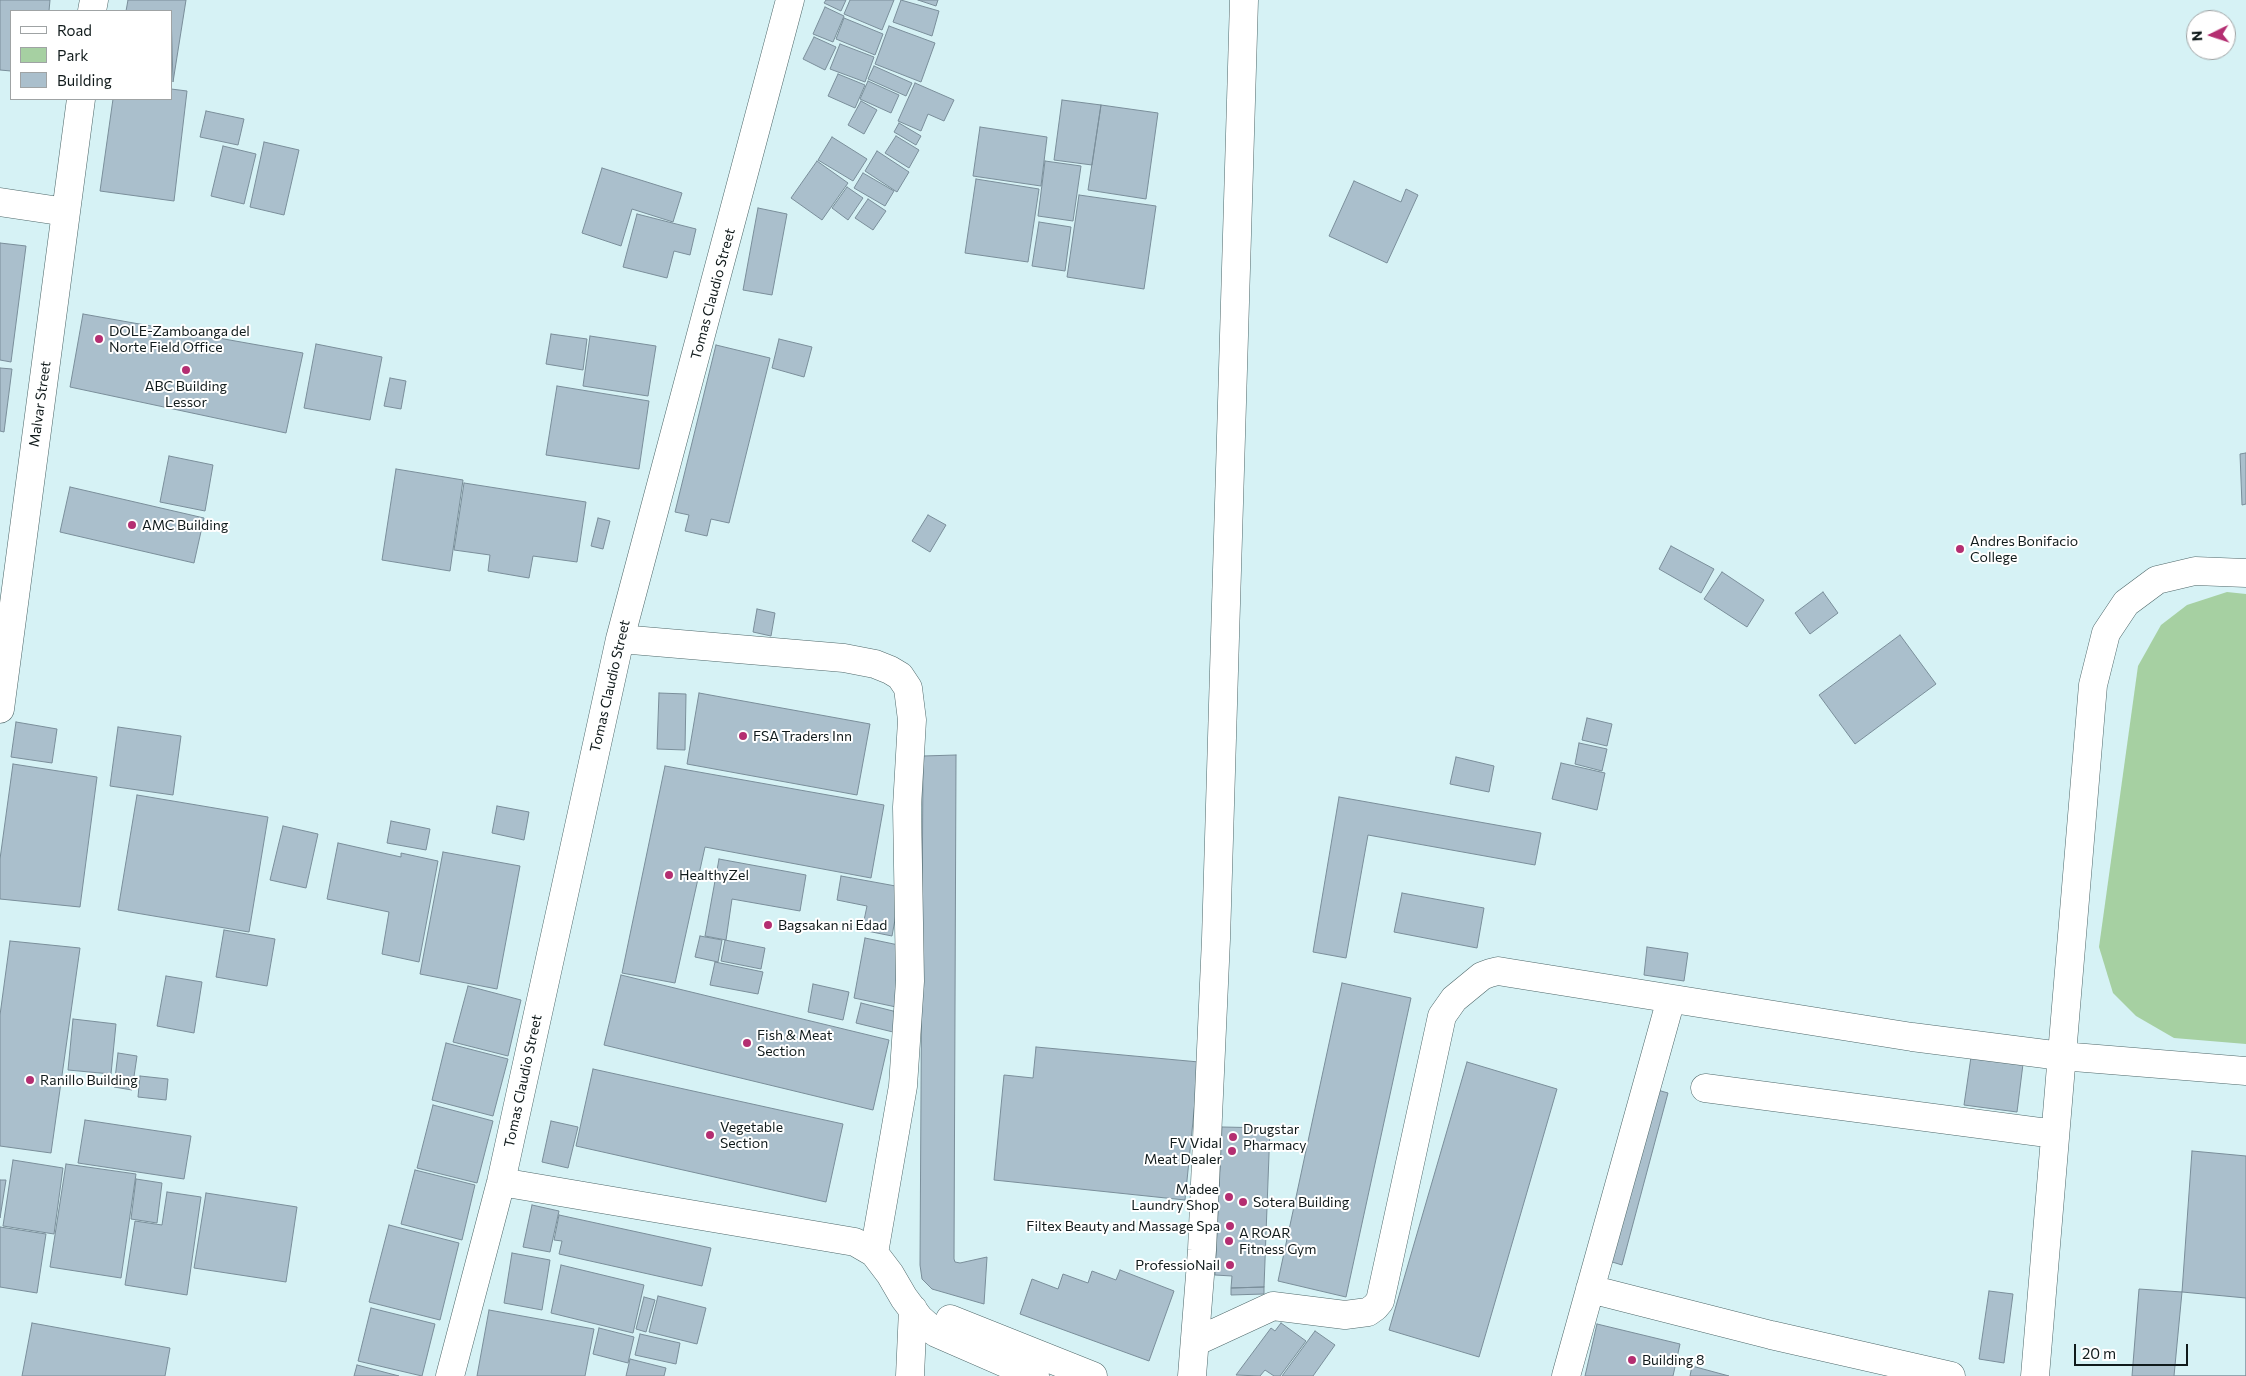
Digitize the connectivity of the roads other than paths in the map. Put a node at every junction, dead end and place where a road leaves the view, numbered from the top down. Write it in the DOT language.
graph roads {
  1 [pos="790,0"];
  2 [pos="1244,0"];
  3 [pos="81,100"];
  4 [pos="0,202"];
  5 [pos="66,212"];
  6 [pos="2246,573"];
  7 [pos="620,639"];
  8 [pos="0,710"];
  9 [pos="1670,999"];
  10 [pos="2061,1056"];
  11 [pos="2246,1070"];
  12 [pos="1705,1088"];
  13 [pos="2055,1134"];
  14 [pos="500,1182"];
  15 [pos="874,1253"];
  16 [pos="1590,1289"];
  17 [pos="916,1313"];
  18 [pos="1195,1342"];
  19 [pos="450,1376"];
  20 [pos="910,1376"];
  21 [pos="1035,1376"];
  22 [pos="1093,1376"];
  23 [pos="1192,1376"];
  24 [pos="1566,1376"];
  25 [pos="1951,1376"];
  26 [pos="2035,1376"];
  1 -- 7 [label="street, Tomas Claudio Street"];
  2 -- 18 [label="street"];
  3 -- 5 [label="street, Malvar Street"];
  4 -- 5 [label="street"];
  5 -- 8 [label="street, Malvar Street"];
  6 -- 10 [label="street"];
  7 -- 14 [label="street, Tomas Claudio Street"];
  7 -- 15 [label="street"];
  9 -- 10 [label="street"];
  9 -- 16 [label="street"];
  9 -- 18 [label="street"];
  10 -- 11 [label="street"];
  10 -- 13 [label="street"];
  12 -- 13 [label="street"];
  13 -- 26 [label="street"];
  14 -- 15 [label="street"];
  14 -- 19 [label="street, Tomas Claudio Street"];
  15 -- 17 [label="street"];
  16 -- 24 [label="street"];
  16 -- 25 [label="street"];
  17 -- 20 [label="street"];
  17 -- 21 [label="street"];
  17 -- 22 [label="street"];
  18 -- 23 [label="street"];
}
